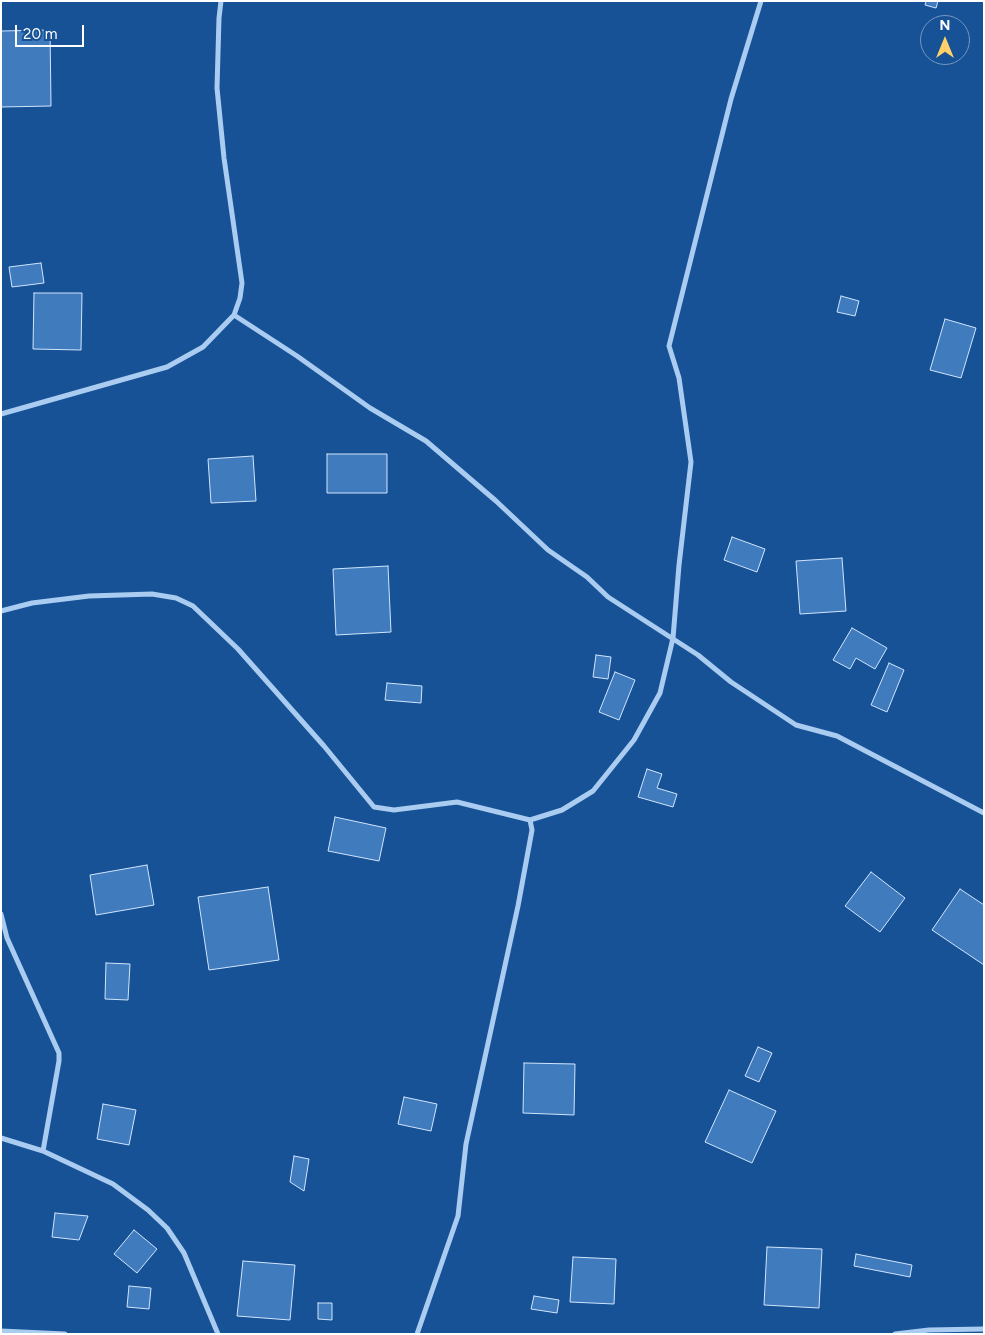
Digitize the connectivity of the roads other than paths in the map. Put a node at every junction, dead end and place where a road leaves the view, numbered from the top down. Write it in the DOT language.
graph roads {
  1 [pos="221,1"];
  2 [pos="761,1"];
  3 [pos="234,315"];
  4 [pos="1,414"];
  5 [pos="1,611"];
  6 [pos="673,638"];
  7 [pos="984,814"];
  8 [pos="530,820"];
  9 [pos="1,914"];
  10 [pos="1,1138"];
  11 [pos="43,1151"];
  12 [pos="984,1329"];
  13 [pos="1,1331"];
  14 [pos="65,1334"];
  15 [pos="218,1334"];
  16 [pos="418,1334"];
  17 [pos="895,1334"];
  1 -- 3 [label="street"];
  2 -- 6 [label="street"];
  3 -- 4 [label="street"];
  3 -- 6 [label="street"];
  5 -- 8 [label="street"];
  6 -- 7 [label="street"];
  6 -- 8 [label="street"];
  8 -- 16 [label="street"];
  9 -- 11 [label="street"];
  10 -- 11 [label="street"];
  11 -- 15 [label="street"];
  12 -- 17 [label="street"];
  13 -- 14 [label="street"];
}
